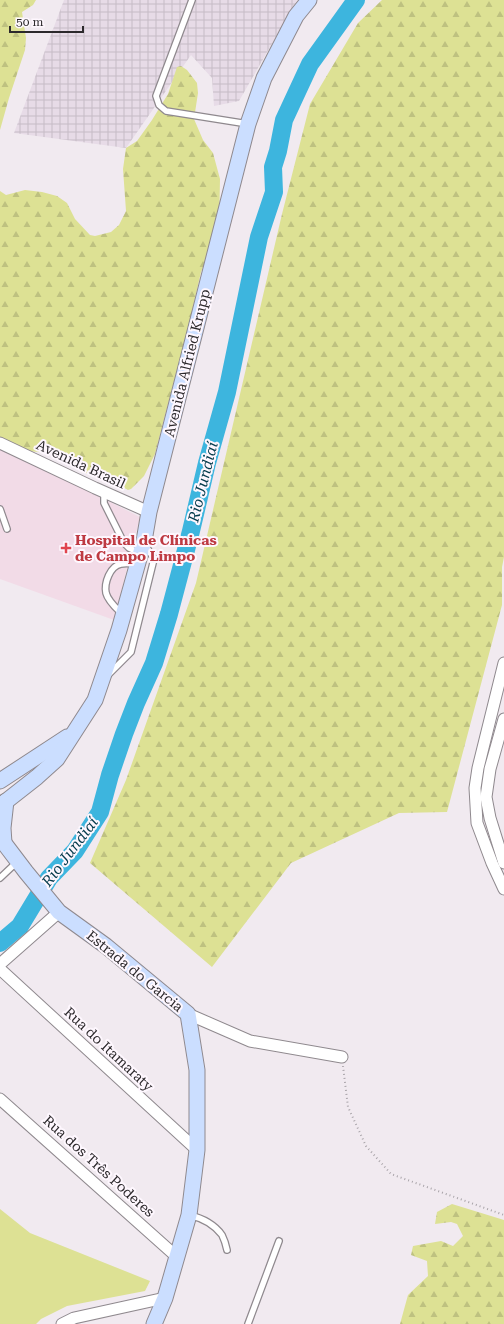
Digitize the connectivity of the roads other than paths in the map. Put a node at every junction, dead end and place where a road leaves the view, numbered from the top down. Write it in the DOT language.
graph roads {
  1 [pos="192,0"];
  2 [pos="309,0"];
  3 [pos="248,124"];
  4 [pos="0,443"];
  5 [pos="104,492"];
  6 [pos="0,509"];
  7 [pos="149,512"];
  8 [pos="7,529"];
  9 [pos="141,553"];
  10 [pos="123,615"];
  11 [pos="504,663"];
  12 [pos="102,681"];
  13 [pos="504,719"];
  14 [pos="76,730"];
  15 [pos="0,781"];
  16 [pos="3,803"];
  17 [pos="2,839"];
  18 [pos="500,862"];
  19 [pos="22,866"];
  20 [pos="0,878"];
  21 [pos="504,889"];
  22 [pos="59,912"];
  23 [pos="0,964"];
  24 [pos="0,969"];
  25 [pos="188,1014"];
  26 [pos="342,1057"];
  27 [pos="0,1099"];
  28 [pos="197,1150"];
  29 [pos="189,1214"];
  30 [pos="279,1242"];
  31 [pos="227,1250"];
  32 [pos="177,1257"];
  33 [pos="165,1298"];
  34 [pos="62,1324"];
  35 [pos="154,1324"];
  36 [pos="248,1324"];
  1 -- 3 [label="lane"];
  2 -- 3 [label="main road, Avenida Alfried Krupp"];
  3 -- 7 [label="main road, Avenida Alfried Krupp"];
  4 -- 5 [label="street, Avenida Brasil"];
  5 -- 7 [label="street, Avenida Brasil"];
  5 -- 9 [label="lane"];
  6 -- 8 [label="lane"];
  7 -- 9 [label="main road, Avenida Alfried Krupp"];
  9 -- 10 [label="main road, Avenida Alfried Krupp"];
  9 -- 10 [label="lane"];
  9 -- 12 [label="lane"];
  10 -- 12 [label="main road, Avenida Alfried Krupp"];
  11 -- 18 [label="street"];
  12 -- 14 [label="main road, Avenida Alfried Krupp"];
  13 -- 18 [label="street"];
  14 -- 15 [label="main road"];
  14 -- 16 [label="main road, Avenida Alfried Krupp"];
  16 -- 17 [label="main road"];
  17 -- 19 [label="main road, Estrada do Garcia"];
  18 -- 21 [label="street"];
  19 -- 20 [label="lane"];
  19 -- 22 [label="main road, Estrada do Garcia"];
  22 -- 23 [label="street"];
  22 -- 25 [label="main road, Estrada do Garcia"];
  24 -- 28 [label="street, Rua do Itamaraty"];
  25 -- 26 [label="street"];
  25 -- 28 [label="main road, Estrada do Garcia"];
  27 -- 32 [label="street, Rua dos Três Poderes"];
  28 -- 29 [label="main road, Estrada do Garcia"];
  29 -- 31 [label="lane"];
  29 -- 32 [label="main road, Estrada do Garcia"];
  30 -- 36 [label="lane"];
  32 -- 33 [label="main road, Estrada do Garcia"];
  33 -- 34 [label="street"];
  33 -- 35 [label="main road, Estrada do Garcia"];
}
